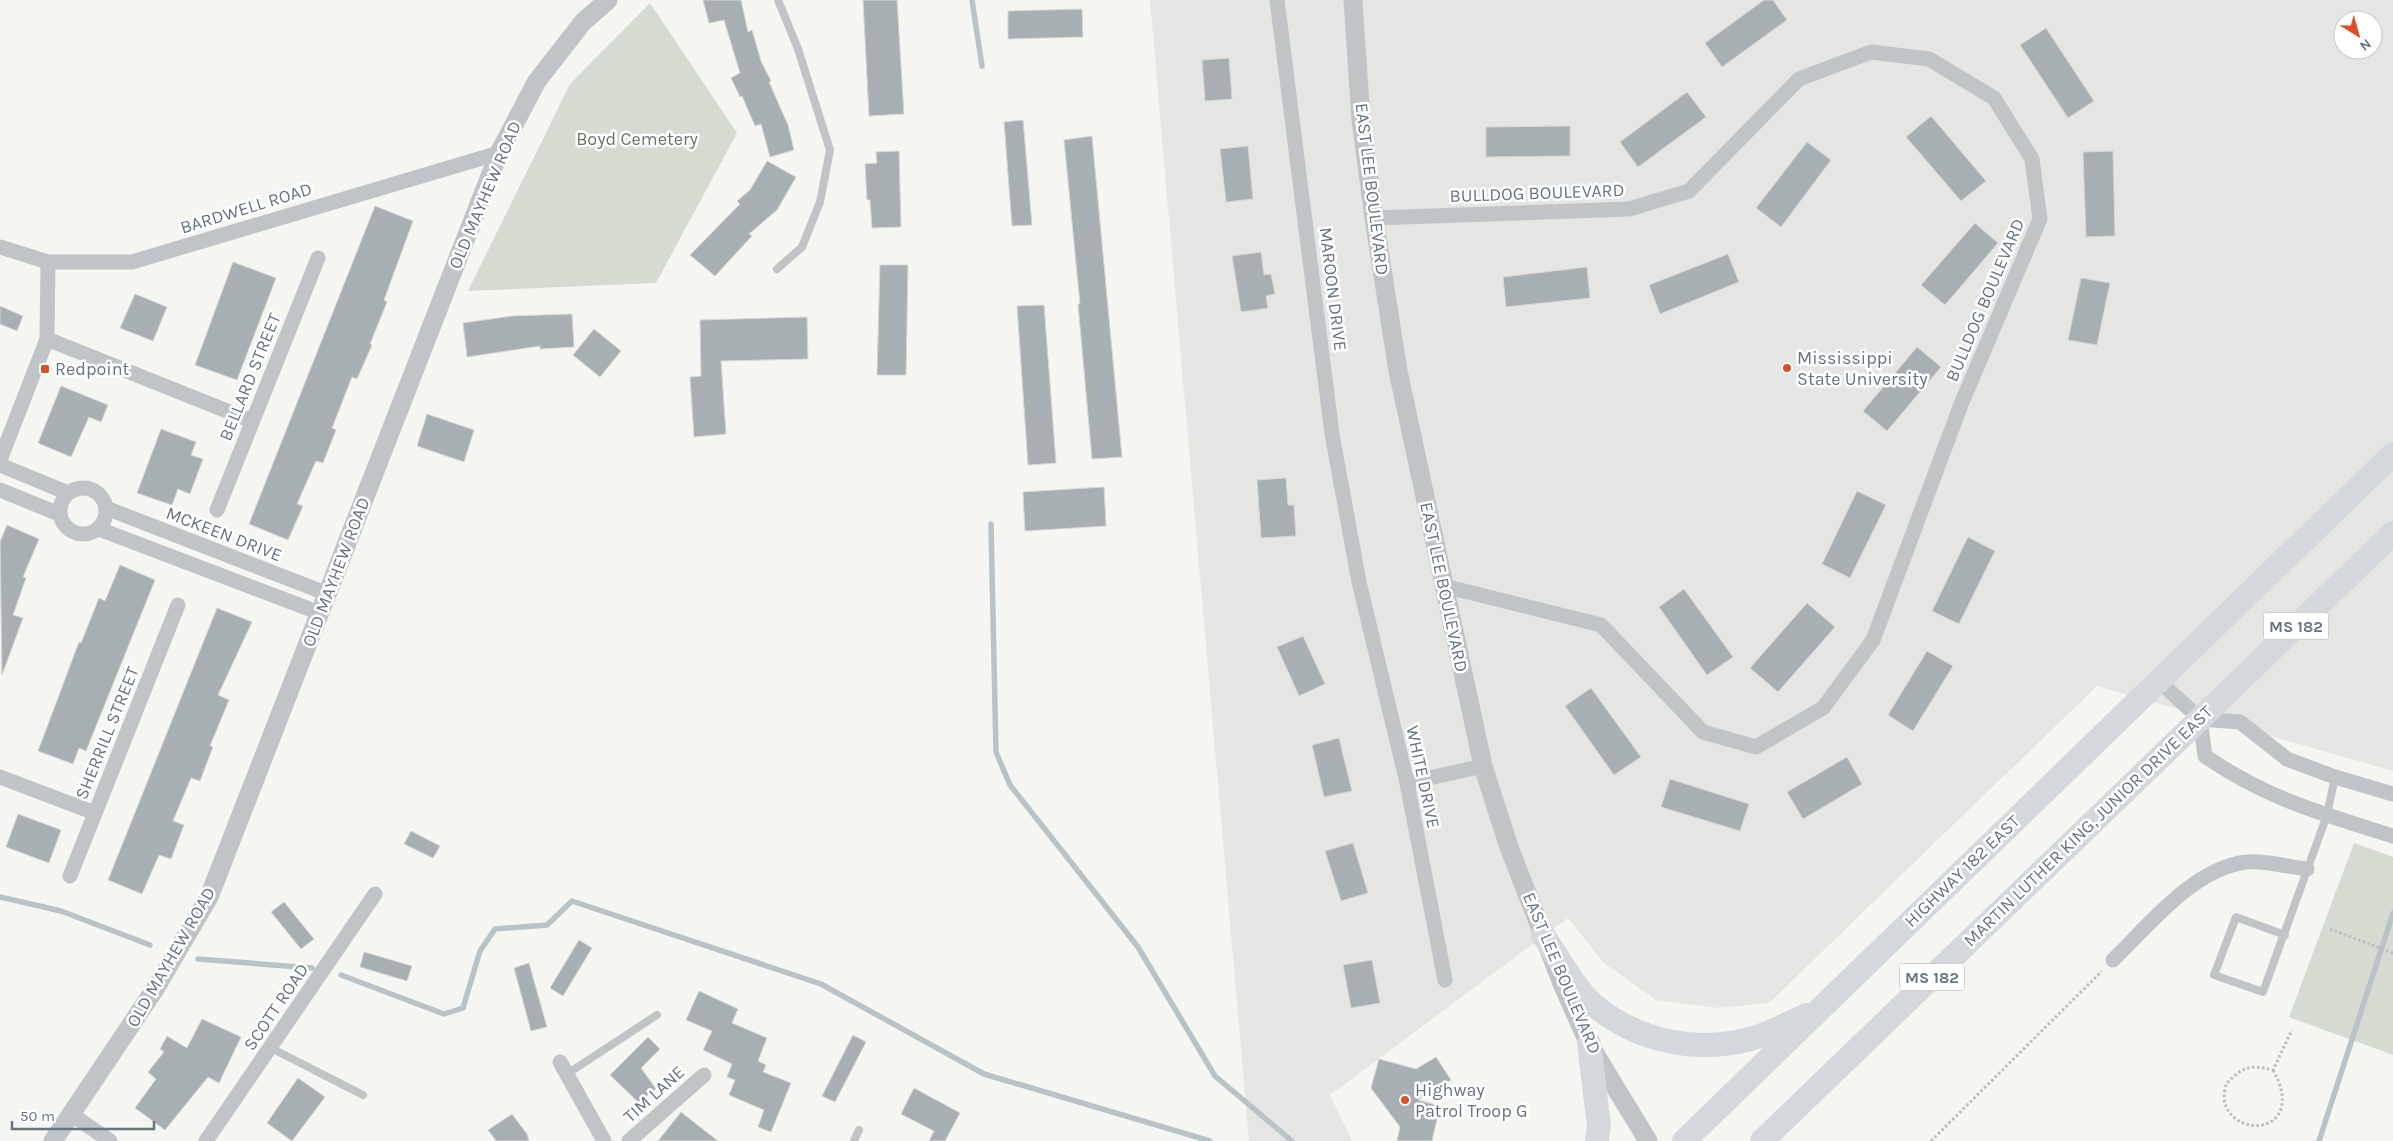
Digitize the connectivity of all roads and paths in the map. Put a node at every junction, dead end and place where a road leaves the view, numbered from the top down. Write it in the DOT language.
graph roads {
  1 [pos="608,0"];
  2 [pos="778,0"];
  3 [pos="1277,0"];
  4 [pos="1354,0"];
  5 [pos="499,153"];
  6 [pos="1374,218"];
  7 [pos="0,248"];
  8 [pos="318,258"];
  9 [pos="48,262"];
  10 [pos="777,269"];
  11 [pos="46,339"];
  12 [pos="252,421"];
  13 [pos="2393,454"];
  14 [pos="0,460"];
  15 [pos="0,465"];
  16 [pos="0,490"];
  17 [pos="68,493"];
  18 [pos="106,508"];
  19 [pos="217,510"];
  20 [pos="59,514"];
  21 [pos="98,529"];
  22 [pos="2393,533"];
  23 [pos="1359,582"];
  24 [pos="1444,586"];
  25 [pos="328,594"];
  26 [pos="178,605"];
  27 [pos="320,613"];
  28 [pos="2159,681"];
  29 [pos="2200,719"];
  30 [pos="1483,766"];
  31 [pos="0,777"];
  32 [pos="2336,777"];
  33 [pos="1407,783"];
  34 [pos="2393,794"];
  35 [pos="95,814"];
  36 [pos="2327,815"];
  37 [pos="2393,836"];
  38 [pos="2307,869"];
  39 [pos="70,876"];
  40 [pos="376,894"];
  41 [pos="2330,929"];
  42 [pos="1543,935"];
  43 [pos="2285,935"];
  44 [pos="2393,953"];
  45 [pos="2113,960"];
  46 [pos="1445,980"];
  47 [pos="1818,1011"];
  48 [pos="658,1016"];
  49 [pos="2292,1030"];
  50 [pos="1589,1044"];
  51 [pos="271,1048"];
  52 [pos="563,1068"];
  53 [pos="2272,1070"];
  54 [pos="704,1075"];
  55 [pos="363,1094"];
  56 [pos="71,1114"];
  57 [pos="859,1130"];
  58 [pos="52,1141"];
  59 [pos="110,1141"];
  60 [pos="206,1141"];
  61 [pos="604,1141"];
  62 [pos="629,1141"];
  63 [pos="854,1141"];
  64 [pos="1597,1141"];
  65 [pos="1648,1141"];
  66 [pos="1684,1141"];
  67 [pos="1762,1141"];
  68 [pos="1931,1141"];
  1 -- 5 [label="street, OLD MAYHEW ROAD"];
  2 -- 10 [label="lane"];
  3 -- 23 [label="street, MAROON DRIVE"];
  4 -- 6 [label="street, EAST LEE BOULEVARD"];
  5 -- 9 [label="street, BARDWELL ROAD"];
  5 -- 25 [label="street, OLD MAYHEW ROAD"];
  6 -- 24 [label="street, EAST LEE BOULEVARD"];
  6 -- 24 [label="street, BULLDOG BOULEVARD"];
  7 -- 9 [label="street, BARDWELL ROAD"];
  8 -- 12 [label="street, BELLARD STREET"];
  9 -- 11 [label="street"];
  11 -- 12 [label="street"];
  11 -- 14 [label="street"];
  12 -- 19 [label="street, BELLARD STREET"];
  13 -- 28 [label="main road, HIGHWAY 182 EAST / MS 182"];
  15 -- 17 [label="street, MCKEEN DRIVE"];
  16 -- 20 [label="street"];
  17 -- 18 [label="street, MCKEEN DRIVE"];
  17 -- 20 [label="street"];
  18 -- 21 [label="street"];
  18 -- 25 [label="street, MCKEEN DRIVE"];
  20 -- 21 [label="street"];
  21 -- 27 [label="street"];
  22 -- 29 [label="main road, MARTIN LUTHER KING, JUNIOR DRIVE EAST / MS 182"];
  23 -- 33 [label="street, WHITE DRIVE"];
  24 -- 30 [label="street, EAST LEE BOULEVARD"];
  25 -- 27 [label="street, OLD MAYHEW ROAD"];
  26 -- 35 [label="street, SHERRILL STREET"];
  27 -- 56 [label="street, OLD MAYHEW ROAD"];
  28 -- 29 [label="street"];
  28 -- 47 [label="main road, HIGHWAY 182 EAST / MS 182"];
  29 -- 32 [label="street"];
  29 -- 36 [label="street"];
  29 -- 67 [label="main road, MARTIN LUTHER KING, JUNIOR DRIVE EAST / MS 182"];
  30 -- 33 [label="street"];
  30 -- 42 [label="street, EAST LEE BOULEVARD"];
  31 -- 35 [label="street"];
  32 -- 34 [label="street"];
  32 -- 36 [label="lane"];
  33 -- 46 [label="street, WHITE DRIVE"];
  35 -- 39 [label="street, SHERRILL STREET"];
  36 -- 37 [label="street"];
  36 -- 38 [label="lane"];
  38 -- 43 [label="lane"];
  38 -- 45 [label="street"];
  40 -- 51 [label="street, SCOTT ROAD"];
  41 -- 44 [label="path"];
  42 -- 47 [label="main road"];
  42 -- 50 [label="street, EAST LEE BOULEVARD"];
  43 -- 43 [label="lane"];
  45 -- 68 [label="path"];
  47 -- 66 [label="main road, HIGHWAY 182 EAST / MS 182"];
  48 -- 52 [label="lane"];
  49 -- 53 [label="path"];
  50 -- 64 [label="main road"];
  50 -- 65 [label="street, EAST LEE BOULEVARD"];
  51 -- 55 [label="lane"];
  51 -- 60 [label="street, SCOTT ROAD"];
  52 -- 61 [label="street"];
  53 -- 53 [label="path"];
  54 -- 62 [label="street, TIM LANE"];
  56 -- 58 [label="street, OLD MAYHEW ROAD"];
  56 -- 59 [label="street"];
  57 -- 63 [label="lane"];
}
